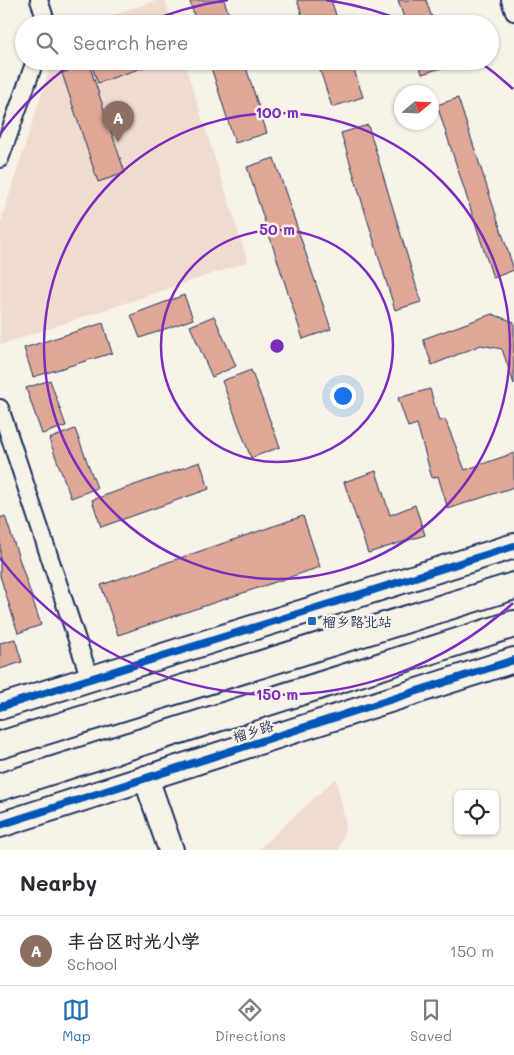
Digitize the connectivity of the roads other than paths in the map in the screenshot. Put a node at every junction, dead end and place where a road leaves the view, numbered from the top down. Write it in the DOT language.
graph roads {
  1 [pos="39,0"];
  2 [pos="510,0"];
  3 [pos="514,12"];
  4 [pos="44,15"];
  5 [pos="32,70"];
  6 [pos="0,160"];
  7 [pos="0,408"];
  8 [pos="514,546"];
  9 [pos="514,586"];
  10 [pos="514,624"];
  11 [pos="514,660"];
  12 [pos="90,679"];
  13 [pos="0,707"];
  14 [pos="0,745"];
  15 [pos="146,778"];
  16 [pos="0,788"];
  17 [pos="0,825"];
  18 [pos="171,850"];
  1 -- 4 [label="street"];
  2 -- 3 [label="street"];
  5 -- 6 [label="street"];
  7 -- 12 [label="street"];
  8 -- 12 [label="street"];
  9 -- 14 [label="main road"];
  10 -- 16 [label="main road, 榴乡路"];
  11 -- 15 [label="street, 榴乡路"];
  12 -- 13 [label="street"];
  15 -- 17 [label="street, 榴乡路"];
  15 -- 18 [label="street"];
}
